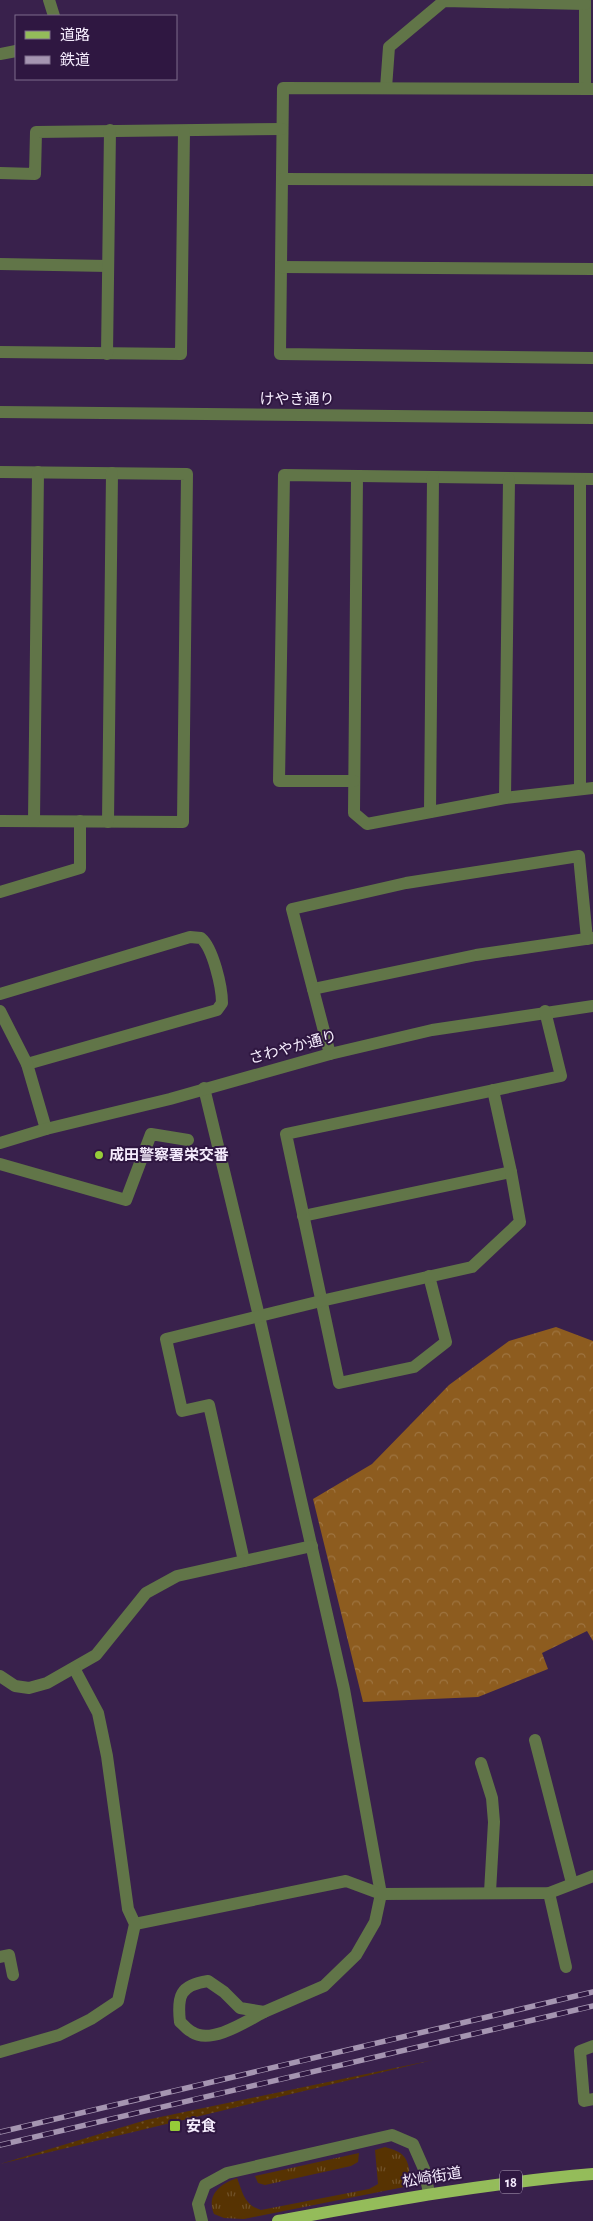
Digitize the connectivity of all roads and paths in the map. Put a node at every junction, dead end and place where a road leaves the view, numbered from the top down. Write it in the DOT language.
graph roads {
  1 [pos="49,0"];
  2 [pos="585,2"];
  3 [pos="54,15"];
  4 [pos="15,51"];
  5 [pos="0,54"];
  6 [pos="386,88"];
  7 [pos="589,89"];
  8 [pos="282,129"];
  9 [pos="110,130"];
  10 [pos="184,131"];
  11 [pos="0,173"];
  12 [pos="282,178"];
  13 [pos="593,180"];
  14 [pos="0,264"];
  15 [pos="108,266"];
  16 [pos="281,267"];
  17 [pos="593,269"];
  18 [pos="0,352"];
  19 [pos="107,354"];
  20 [pos="593,358"];
  21 [pos="0,412"];
  22 [pos="593,418"];
  23 [pos="0,472"];
  24 [pos="38,472"];
  25 [pos="112,473"];
  26 [pos="357,478"];
  27 [pos="433,478"];
  28 [pos="509,479"];
  29 [pos="586,479"];
  30 [pos="354,781"];
  31 [pos="593,788"];
  32 [pos="580,789"];
  33 [pos="505,798"];
  34 [pos="430,812"];
  35 [pos="0,821"];
  36 [pos="34,821"];
  37 [pos="80,821"];
  38 [pos="108,822"];
  39 [pos="0,892"];
  40 [pos="590,939"];
  41 [pos="312,989"];
  42 [pos="0,994"];
  43 [pos="593,1006"];
  44 [pos="0,1011"];
  45 [pos="545,1012"];
  46 [pos="330,1054"];
  47 [pos="27,1064"];
  48 [pos="204,1088"];
  49 [pos="493,1090"];
  50 [pos="46,1129"];
  51 [pos="188,1140"];
  52 [pos="3,1142"];
  53 [pos="0,1164"];
  54 [pos="511,1172"];
  55 [pos="303,1216"];
  56 [pos="429,1276"];
  57 [pos="321,1301"];
  58 [pos="259,1316"];
  59 [pos="312,1546"];
  60 [pos="244,1561"];
  61 [pos="74,1668"];
  62 [pos="0,1676"];
  63 [pos="534,1740"];
  64 [pos="481,1763"];
  65 [pos="593,1876"];
  66 [pos="572,1882"];
  67 [pos="490,1892"];
  68 [pos="549,1893"];
  69 [pos="381,1894"];
  70 [pos="135,1924"];
  71 [pos="0,1957"];
  72 [pos="566,1967"];
  73 [pos="13,1975"];
  74 [pos="264,2012"];
  75 [pos="593,2046"];
  76 [pos="0,2052"];
  77 [pos="593,2099"];
  78 [pos="593,2174"];
  79 [pos="429,2193"];
  80 [pos="202,2221"];
  81 [pos="278,2221"];
  1 -- 3 [label="street"];
  2 -- 6 [label="street"];
  2 -- 7 [label="street"];
  4 -- 5 [label="street"];
  6 -- 7 [label="street"];
  6 -- 8 [label="street"];
  8 -- 10 [label="street"];
  8 -- 12 [label="street"];
  9 -- 10 [label="street"];
  9 -- 11 [label="street"];
  9 -- 15 [label="street"];
  10 -- 19 [label="street"];
  12 -- 13 [label="street"];
  12 -- 16 [label="street"];
  14 -- 15 [label="street"];
  15 -- 19 [label="street"];
  16 -- 17 [label="street"];
  16 -- 20 [label="street"];
  18 -- 19 [label="street"];
  21 -- 22 [label="street, けやき通り"];
  23 -- 24 [label="street"];
  24 -- 25 [label="street"];
  24 -- 36 [label="street"];
  25 -- 38 [label="street"];
  25 -- 38 [label="street"];
  26 -- 27 [label="street"];
  26 -- 30 [label="street"];
  26 -- 30 [label="street"];
  27 -- 28 [label="street"];
  27 -- 34 [label="street"];
  28 -- 29 [label="street"];
  28 -- 33 [label="street"];
  29 -- 32 [label="street"];
  30 -- 34 [label="street"];
  31 -- 32 [label="street"];
  32 -- 33 [label="street"];
  33 -- 34 [label="street"];
  35 -- 36 [label="street"];
  36 -- 37 [label="street"];
  37 -- 38 [label="street"];
  37 -- 39 [label="street"];
  40 -- 41 [label="street"];
  40 -- 41 [label="street"];
  41 -- 46 [label="street"];
  42 -- 47 [label="street"];
  43 -- 45 [label="street, さわやか通り"];
  44 -- 47 [label="street"];
  45 -- 46 [label="street, さわやか通り"];
  45 -- 49 [label="street"];
  46 -- 48 [label="street, さわやか通り"];
  47 -- 50 [label="street"];
  48 -- 50 [label="street, さわやか通り"];
  48 -- 58 [label="street"];
  49 -- 54 [label="street"];
  49 -- 55 [label="street"];
  50 -- 52 [label="street, さわやか通り"];
  51 -- 53 [label="street"];
  54 -- 55 [label="street"];
  54 -- 56 [label="street"];
  55 -- 57 [label="street"];
  56 -- 57 [label="street"];
  56 -- 57 [label="street"];
  57 -- 58 [label="street"];
  58 -- 59 [label="street"];
  58 -- 60 [label="street"];
  59 -- 60 [label="street"];
  59 -- 69 [label="street"];
  60 -- 61 [label="street"];
  61 -- 62 [label="street"];
  61 -- 70 [label="street"];
  63 -- 66 [label="street"];
  64 -- 67 [label="street"];
  65 -- 66 [label="street"];
  66 -- 68 [label="street"];
  67 -- 68 [label="street"];
  67 -- 69 [label="street"];
  68 -- 72 [label="street"];
  69 -- 70 [label="street"];
  69 -- 74 [label="street"];
  70 -- 76 [label="street"];
  71 -- 73 [label="street"];
  74 -- 74 [label="street"];
  75 -- 77 [label="street"];
  78 -- 79 [label="main road, 松崎街道 / 18"];
  79 -- 80 [label="street"];
  79 -- 81 [label="main road, 松崎街道 / 18"];
}
